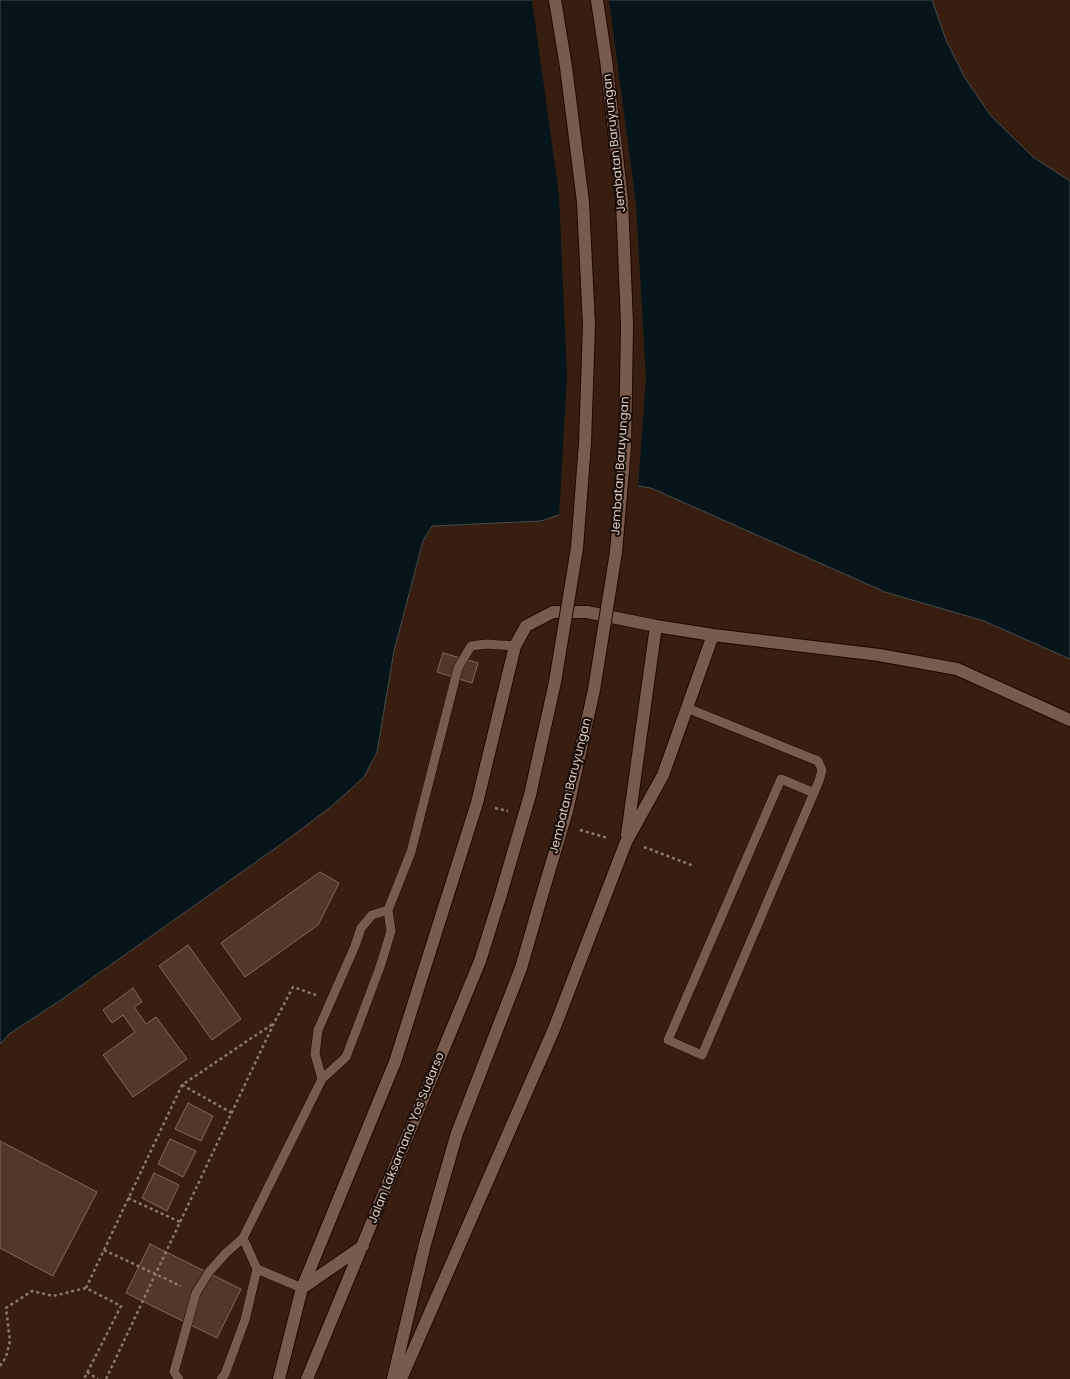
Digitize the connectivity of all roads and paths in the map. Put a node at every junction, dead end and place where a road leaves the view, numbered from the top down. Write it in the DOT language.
graph roads {
  1 [pos="555,0"];
  2 [pos="597,0"];
  3 [pos="656,626"];
  4 [pos="713,635"];
  5 [pos="515,646"];
  6 [pos="687,708"];
  7 [pos="1070,720"];
  8 [pos="814,793"];
  9 [pos="478,803"];
  10 [pos="514,813"];
  11 [pos="574,828"];
  12 [pos="626,842"];
  13 [pos="694,866"];
  14 [pos="388,910"];
  15 [pos="332,1000"];
  16 [pos="274,1023"];
  17 [pos="322,1079"];
  18 [pos="182,1085"];
  19 [pos="232,1113"];
  20 [pos="128,1198"];
  21 [pos="180,1222"];
  22 [pos="243,1238"];
  23 [pos="363,1246"];
  24 [pos="104,1250"];
  25 [pos="257,1269"];
  26 [pos="156,1274"];
  27 [pos="86,1288"];
  28 [pos="302,1288"];
  29 [pos="196,1293"];
  30 [pos="0,1366"];
  31 [pos="87,1372"];
  32 [pos="84,1379"];
  33 [pos="98,1379"];
  34 [pos="106,1379"];
  35 [pos="179,1379"];
  36 [pos="221,1379"];
  37 [pos="279,1379"];
  38 [pos="307,1379"];
  39 [pos="393,1379"];
  40 [pos="401,1379"];
  1 -- 23 [label="main road, Jalan Laksamana Yos Sudarso, bridge"];
  2 -- 39 [label="main road, Jembatan Baruyungan, bridge"];
  3 -- 4 [label="main road"];
  3 -- 5 [label="main road"];
  3 -- 12 [label="main road"];
  4 -- 6 [label="main road"];
  4 -- 7 [label="main road"];
  5 -- 9 [label="main road"];
  5 -- 14 [label="lane"];
  6 -- 8 [label="lane"];
  6 -- 12 [label="main road"];
  8 -- 8 [label="lane"];
  9 -- 10 [label="path"];
  9 -- 28 [label="main road"];
  11 -- 12 [label="path"];
  12 -- 13 [label="path"];
  12 -- 40 [label="main road"];
  14 -- 15 [label="lane"];
  14 -- 17 [label="lane"];
  15 -- 16 [label="path"];
  15 -- 17 [label="lane"];
  16 -- 18 [label="path"];
  16 -- 19 [label="path"];
  17 -- 22 [label="lane"];
  18 -- 19 [label="path"];
  18 -- 20 [label="path"];
  19 -- 21 [label="path"];
  20 -- 21 [label="path"];
  20 -- 24 [label="path"];
  21 -- 26 [label="path"];
  22 -- 25 [label="lane"];
  22 -- 29 [label="lane"];
  23 -- 28 [label="main road"];
  23 -- 38 [label="main road, Jalan Laksamana Yos Sudarso"];
  24 -- 26 [label="path"];
  24 -- 27 [label="path"];
  25 -- 28 [label="lane"];
  25 -- 36 [label="lane"];
  26 -- 29 [label="path"];
  26 -- 34 [label="path"];
  27 -- 30 [label="path"];
  27 -- 31 [label="path"];
  28 -- 37 [label="main road"];
  29 -- 35 [label="lane"];
  31 -- 32 [label="path"];
  31 -- 33 [label="path"];
}
